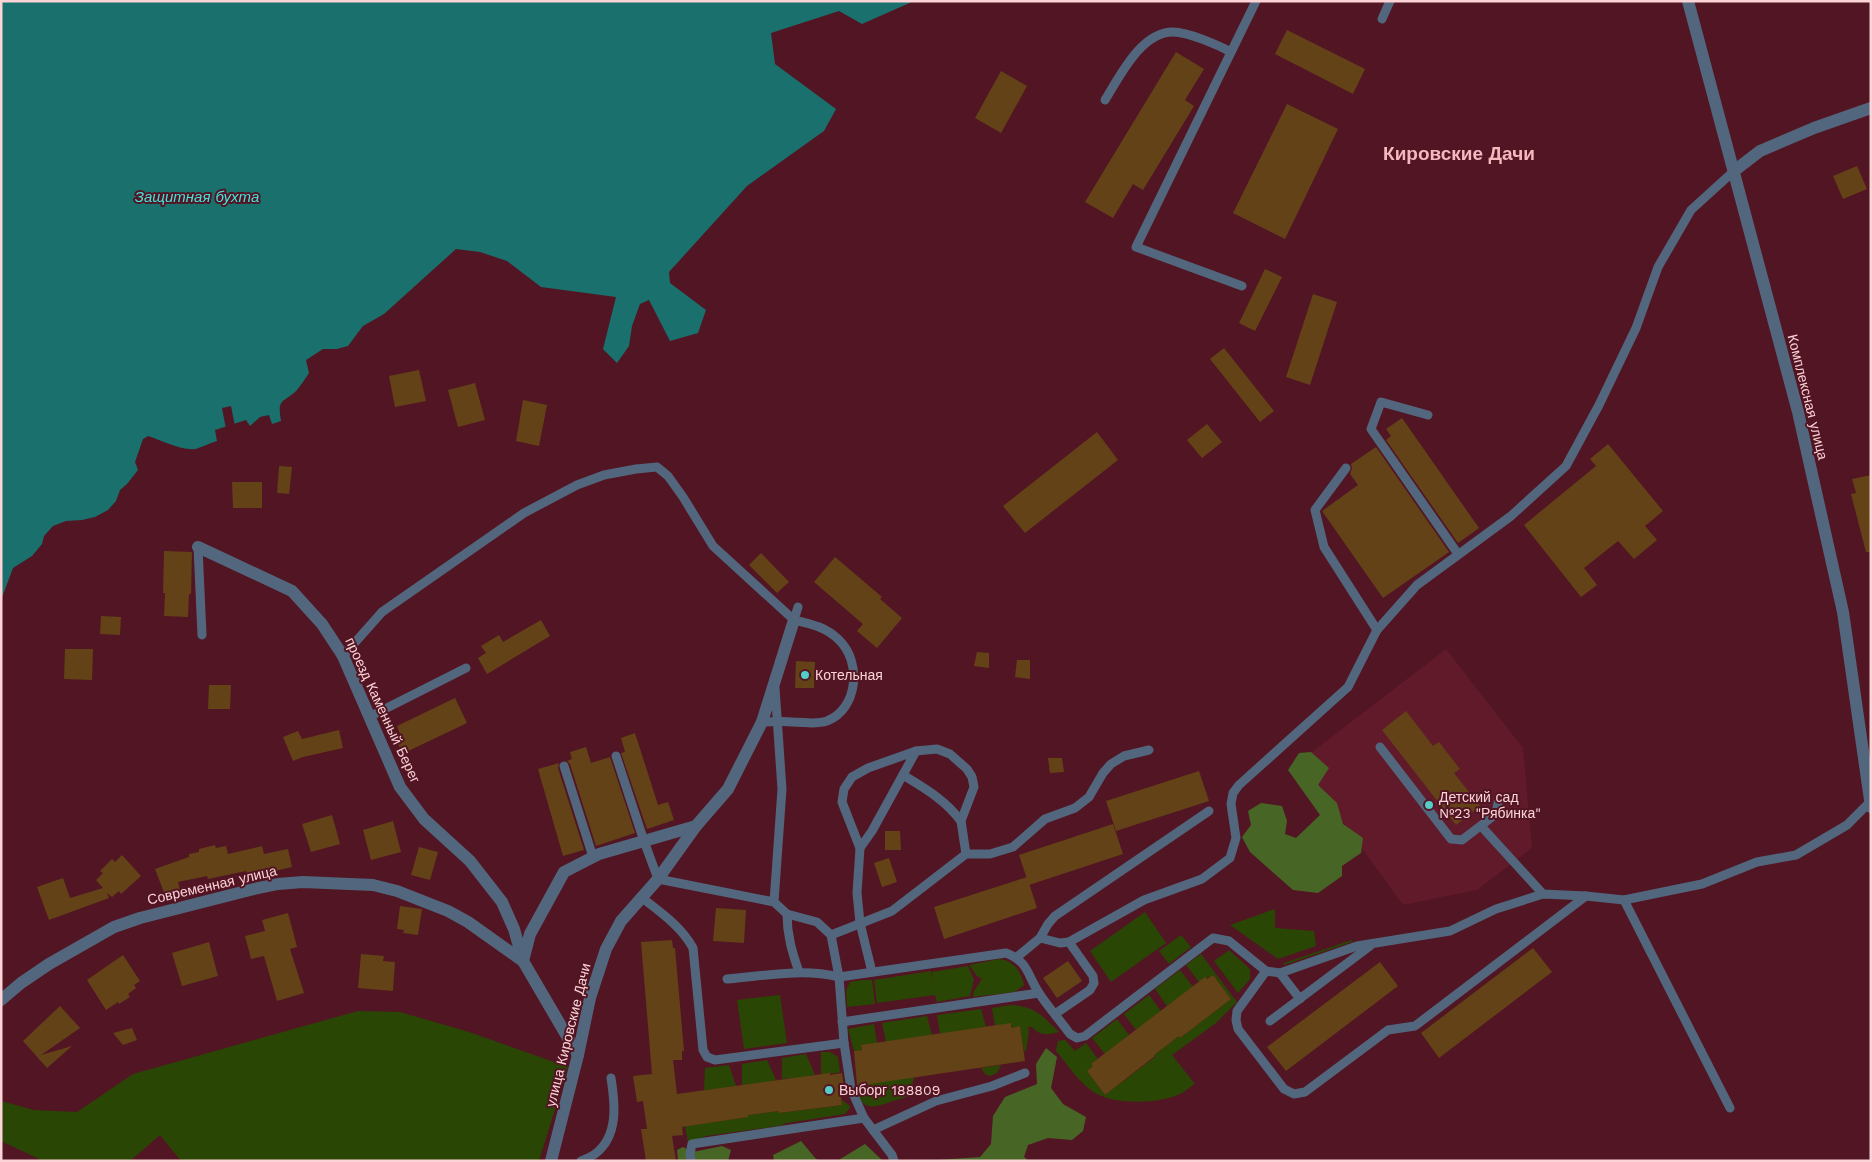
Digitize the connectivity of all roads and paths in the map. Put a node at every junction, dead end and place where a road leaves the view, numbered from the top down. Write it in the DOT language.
graph roads {
  1 [pos="1256,1"];
  2 [pos="1390,1"];
  3 [pos="1688,1"];
  4 [pos="1382,19"];
  5 [pos="1231,52"];
  6 [pos="1105,100"];
  7 [pos="1871,108"];
  8 [pos="1734,171"];
  9 [pos="1242,286"];
  10 [pos="1428,416"];
  11 [pos="1346,468"];
  12 [pos="198,547"];
  13 [pos="1458,554"];
  14 [pos="798,607"];
  15 [pos="794,620"];
  16 [pos="1378,630"];
  17 [pos="202,635"];
  18 [pos="344,656"];
  19 [pos="466,668"];
  20 [pos="774,684"];
  21 [pos="369,717"];
  22 [pos="762,722"];
  23 [pos="777,722"];
  24 [pos="1380,747"];
  25 [pos="916,750"];
  26 [pos="1149,750"];
  27 [pos="616,756"];
  28 [pos="564,766"];
  29 [pos="903,776"];
  30 [pos="1498,802"];
  31 [pos="1870,804"];
  32 [pos="1209,811"];
  33 [pos="961,821"];
  34 [pos="696,826"];
  35 [pos="1481,826"];
  36 [pos="644,841"];
  37 [pos="860,848"];
  38 [pos="966,854"];
  39 [pos="593,857"];
  40 [pos="658,879"];
  41 [pos="1543,894"];
  42 [pos="1586,896"];
  43 [pos="641,897"];
  44 [pos="1624,900"];
  45 [pos="774,902"];
  46 [pos="787,914"];
  47 [pos="860,923"];
  48 [pos="831,934"];
  49 [pos="1040,938"];
  50 [pos="1069,942"];
  51 [pos="1373,943"];
  52 [pos="1017,957"];
  53 [pos="523,961"];
  54 [pos="1266,971"];
  55 [pos="799,972"];
  56 [pos="872,972"];
  57 [pos="1280,973"];
  58 [pos="839,977"];
  59 [pos="727,979"];
  60 [pos="1039,993"];
  61 [pos="1300,999"];
  62 [pos="1,1000"];
  63 [pos="1055,1014"];
  64 [pos="1270,1021"];
  65 [pos="842,1022"];
  66 [pos="844,1042"];
  67 [pos="578,1055"];
  68 [pos="1025,1073"];
  69 [pos="611,1078"];
  70 [pos="1730,1108"];
  71 [pos="864,1118"];
  72 [pos="873,1130"];
  73 [pos="551,1161"];
  74 [pos="580,1161"];
  75 [pos="691,1161"];
  76 [pos="894,1161"];
  1 -- 5 [label="lane"];
  2 -- 4 [label="lane"];
  3 -- 8 [label="street, Комплексная улица"];
  5 -- 6 [label="lane"];
  5 -- 9 [label="lane"];
  7 -- 8 [label="street"];
  8 -- 13 [label="lane"];
  8 -- 31 [label="street, Комплексная улица"];
  10 -- 13 [label="lane"];
  11 -- 16 [label="lane"];
  12 -- 17 [label="lane"];
  12 -- 18 [label="street, проезд Каменный Берег"];
  13 -- 16 [label="lane"];
  14 -- 15 [label="lane"];
  15 -- 18 [label="lane"];
  15 -- 20 [label="street"];
  15 -- 23 [label="lane"];
  16 -- 50 [label="lane"];
  18 -- 21 [label="street, проезд Каменный Берег"];
  19 -- 21 [label="lane"];
  20 -- 22 [label="street, улица Кировские Дачи"];
  20 -- 23 [label="lane"];
  21 -- 53 [label="street, проезд Каменный Берег"];
  22 -- 23 [label="lane"];
  22 -- 34 [label="street, улица Кировские Дачи"];
  23 -- 45 [label="lane"];
  24 -- 35 [label="lane"];
  25 -- 29 [label="lane"];
  25 -- 33 [label="lane"];
  25 -- 37 [label="lane"];
  26 -- 38 [label="lane"];
  27 -- 36 [label="lane"];
  28 -- 39 [label="lane"];
  29 -- 33 [label="lane"];
  29 -- 37 [label="lane"];
  30 -- 35 [label="lane"];
  31 -- 44 [label="lane"];
  32 -- 49 [label="lane"];
  33 -- 38 [label="lane"];
  34 -- 36 [label="street"];
  34 -- 40 [label="street, улица Кировские Дачи"];
  35 -- 41 [label="lane"];
  36 -- 39 [label="street"];
  36 -- 40 [label="lane"];
  37 -- 47 [label="lane"];
  38 -- 47 [label="lane"];
  39 -- 53 [label="street"];
  40 -- 43 [label="street, улица Кировские Дачи"];
  40 -- 45 [label="lane"];
  41 -- 42 [label="lane"];
  41 -- 51 [label="lane"];
  42 -- 44 [label="lane"];
  42 -- 54 [label="lane"];
  43 -- 66 [label="lane"];
  43 -- 67 [label="street, улица Кировские Дачи"];
  44 -- 70 [label="lane"];
  45 -- 46 [label="lane"];
  46 -- 48 [label="lane"];
  46 -- 55 [label="lane"];
  47 -- 48 [label="lane"];
  47 -- 56 [label="lane"];
  48 -- 58 [label="lane"];
  49 -- 50 [label="lane"];
  49 -- 52 [label="lane"];
  50 -- 63 [label="lane"];
  51 -- 57 [label="lane"];
  51 -- 61 [label="lane"];
  52 -- 56 [label="lane"];
  52 -- 60 [label="lane"];
  53 -- 62 [label="street, Современная улица"];
  53 -- 67 [label="street, проезд Каменный Берег"];
  54 -- 57 [label="lane"];
  54 -- 63 [label="lane"];
  55 -- 58 [label="lane"];
  55 -- 59 [label="lane"];
  56 -- 58 [label="lane"];
  57 -- 61 [label="lane"];
  58 -- 65 [label="lane"];
  60 -- 63 [label="lane"];
  60 -- 65 [label="lane"];
  61 -- 64 [label="lane"];
  65 -- 66 [label="lane"];
  66 -- 71 [label="lane"];
  67 -- 73 [label="street, улица Кировские Дачи"];
  68 -- 72 [label="lane"];
  69 -- 74 [label="lane"];
  71 -- 72 [label="lane"];
  71 -- 75 [label="lane"];
  72 -- 76 [label="lane"];
}
